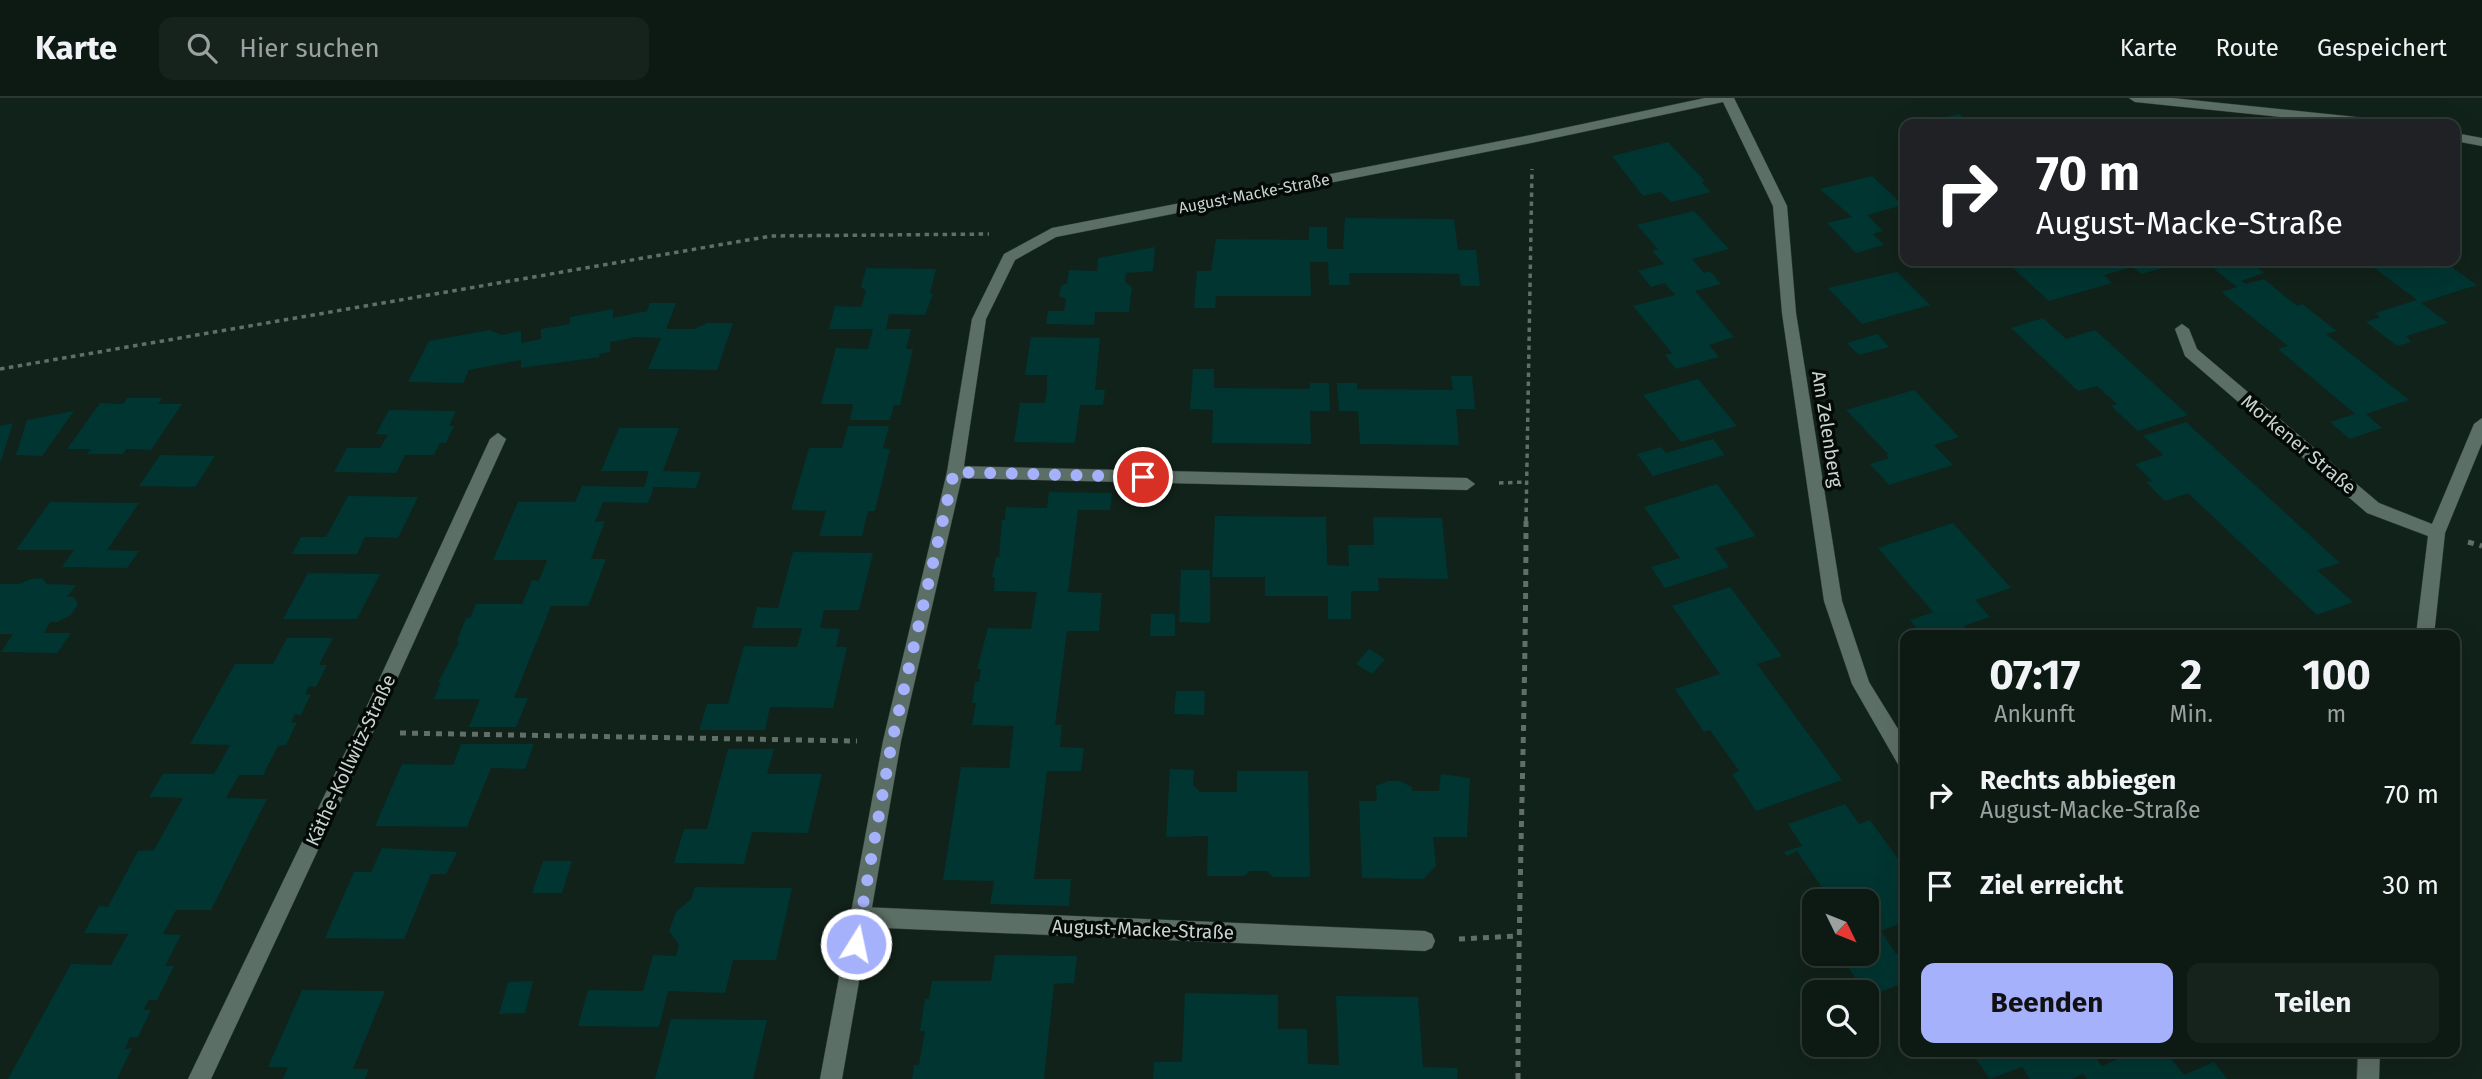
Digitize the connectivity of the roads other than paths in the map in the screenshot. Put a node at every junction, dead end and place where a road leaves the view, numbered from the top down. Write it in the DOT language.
graph roads {
  1 [pos="1726,98"];
  2 [pos="2135,98"];
  3 [pos="2337,119"];
  4 [pos="2460,138"];
  5 [pos="2482,142"];
  6 [pos="2182,329"];
  7 [pos="2482,424"];
  8 [pos="498,439"];
  9 [pos="954,472"];
  10 [pos="1467,484"];
  11 [pos="2437,533"];
  12 [pos="2426,630"];
  13 [pos="1900,750"];
  14 [pos="861,917"];
  15 [pos="1425,941"];
  16 [pos="2369,1057"];
  17 [pos="199,1079"];
  18 [pos="831,1079"];
  19 [pos="2368,1079"];
  1 -- 9 [label="street, August-Macke-Straße"];
  1 -- 13 [label="street, Am Zelenberg"];
  2 -- 3 [label="street"];
  4 -- 5 [label="street"];
  6 -- 11 [label="street, Morkener Straße"];
  7 -- 11 [label="street"];
  8 -- 17 [label="street, Käthe-Kollwitz-Straße"];
  9 -- 10 [label="street"];
  9 -- 14 [label="street, August-Macke-Straße"];
  11 -- 12 [label="street"];
  14 -- 15 [label="street, August-Macke-Straße"];
  14 -- 18 [label="street, August-Macke-Straße"];
  16 -- 19 [label="street"];
}
